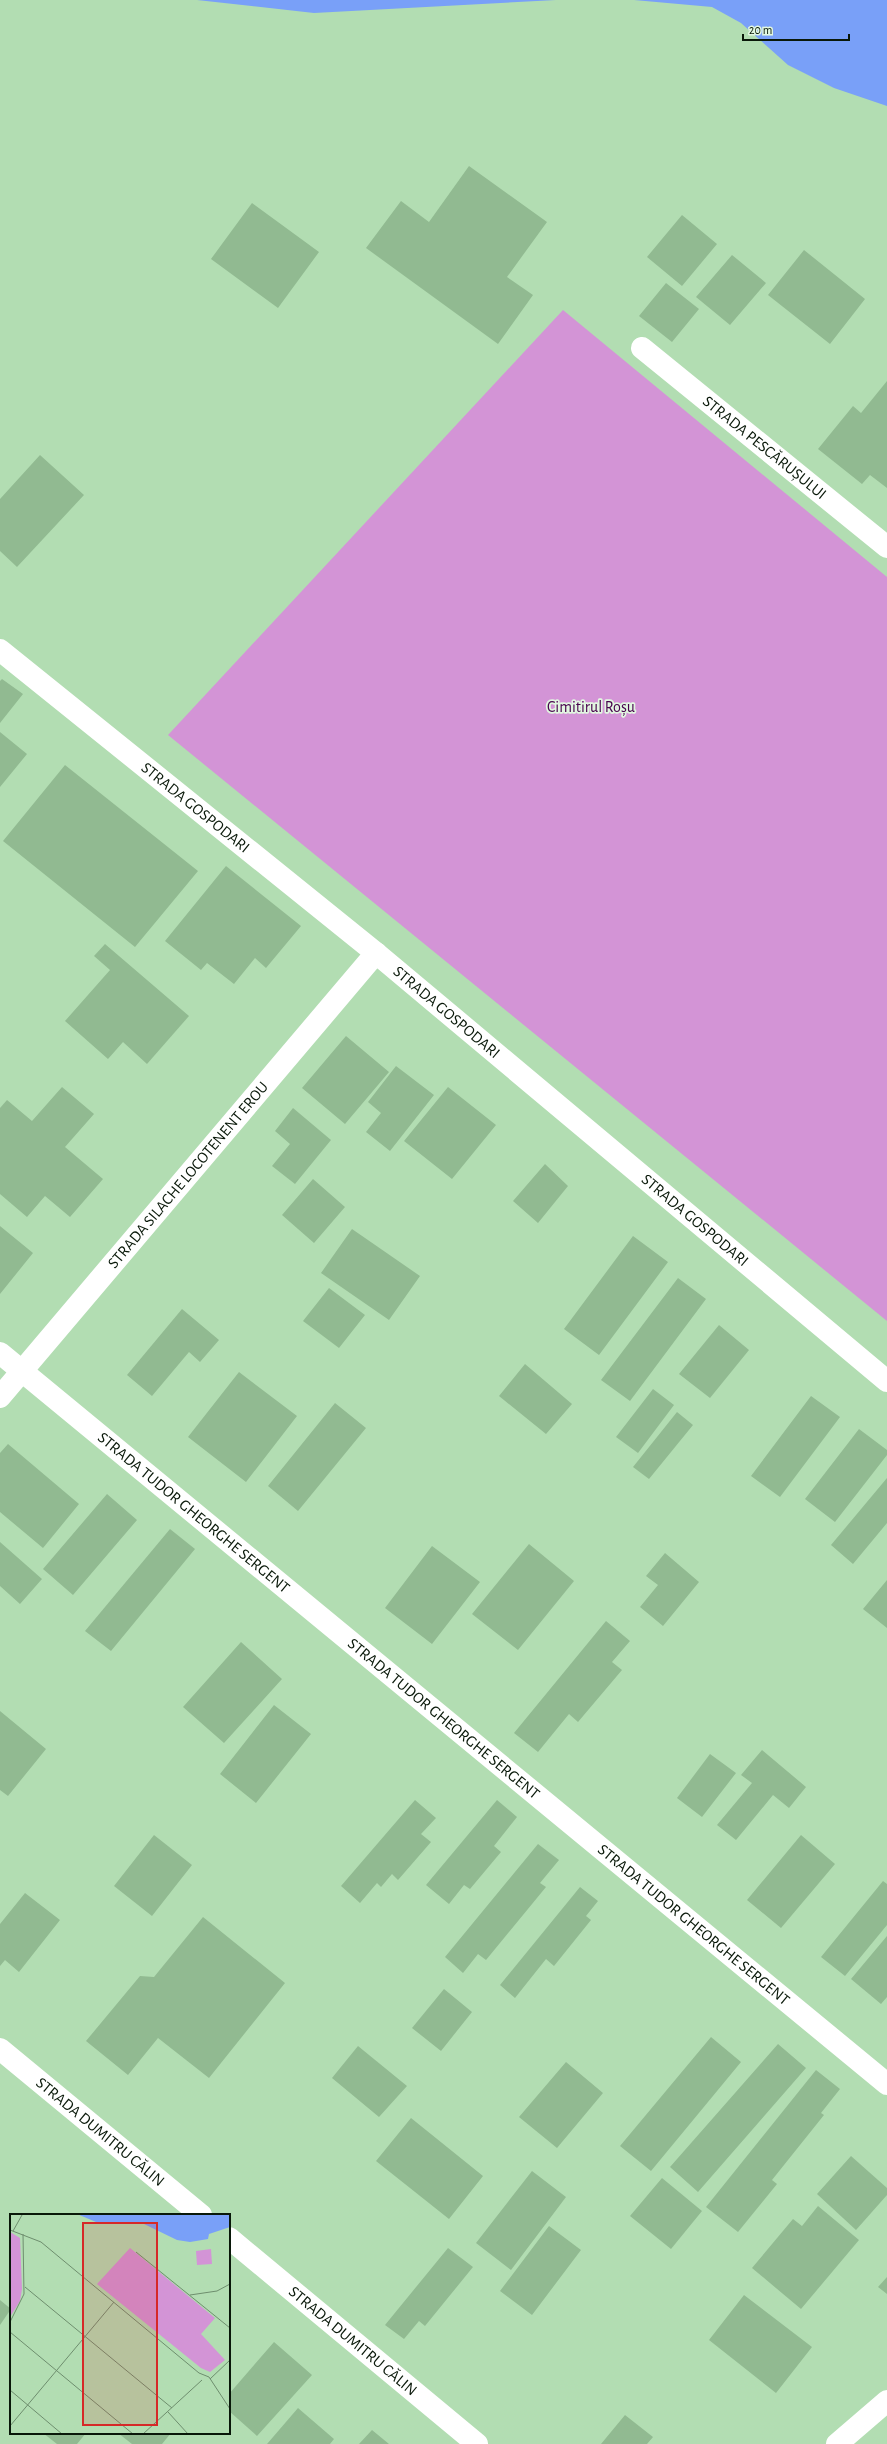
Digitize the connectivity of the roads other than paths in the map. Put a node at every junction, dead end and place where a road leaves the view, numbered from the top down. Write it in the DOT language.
graph roads {
  1 [pos="642,348"];
  2 [pos="887,547"];
  3 [pos="0,650"];
  4 [pos="376,953"];
  5 [pos="0,1353"];
  6 [pos="22,1371"];
  7 [pos="887,1381"];
  8 [pos="0,1397"];
  9 [pos="0,2049"];
  10 [pos="887,2084"];
  11 [pos="200,2214"];
  12 [pos="230,2239"];
  13 [pos="887,2401"];
  14 [pos="477,2444"];
  15 [pos="837,2444"];
  1 -- 2 [label="street, STRADA PESCĂRUȘULUI"];
  3 -- 4 [label="street, STRADA GOSPODARI"];
  4 -- 6 [label="street, STRADA SILACHE LOCOTENENT EROU"];
  4 -- 7 [label="street, STRADA GOSPODARI"];
  5 -- 6 [label="street, STRADA TUDOR GHEORGHE SERGENT"];
  6 -- 8 [label="street, STRADA SILACHE LOCOTENENT EROU"];
  6 -- 10 [label="street, STRADA TUDOR GHEORGHE SERGENT"];
  9 -- 11 [label="street, STRADA DUMITRU CĂLIN"];
  12 -- 14 [label="street, STRADA DUMITRU CĂLIN"];
  13 -- 15 [label="street"];
}
